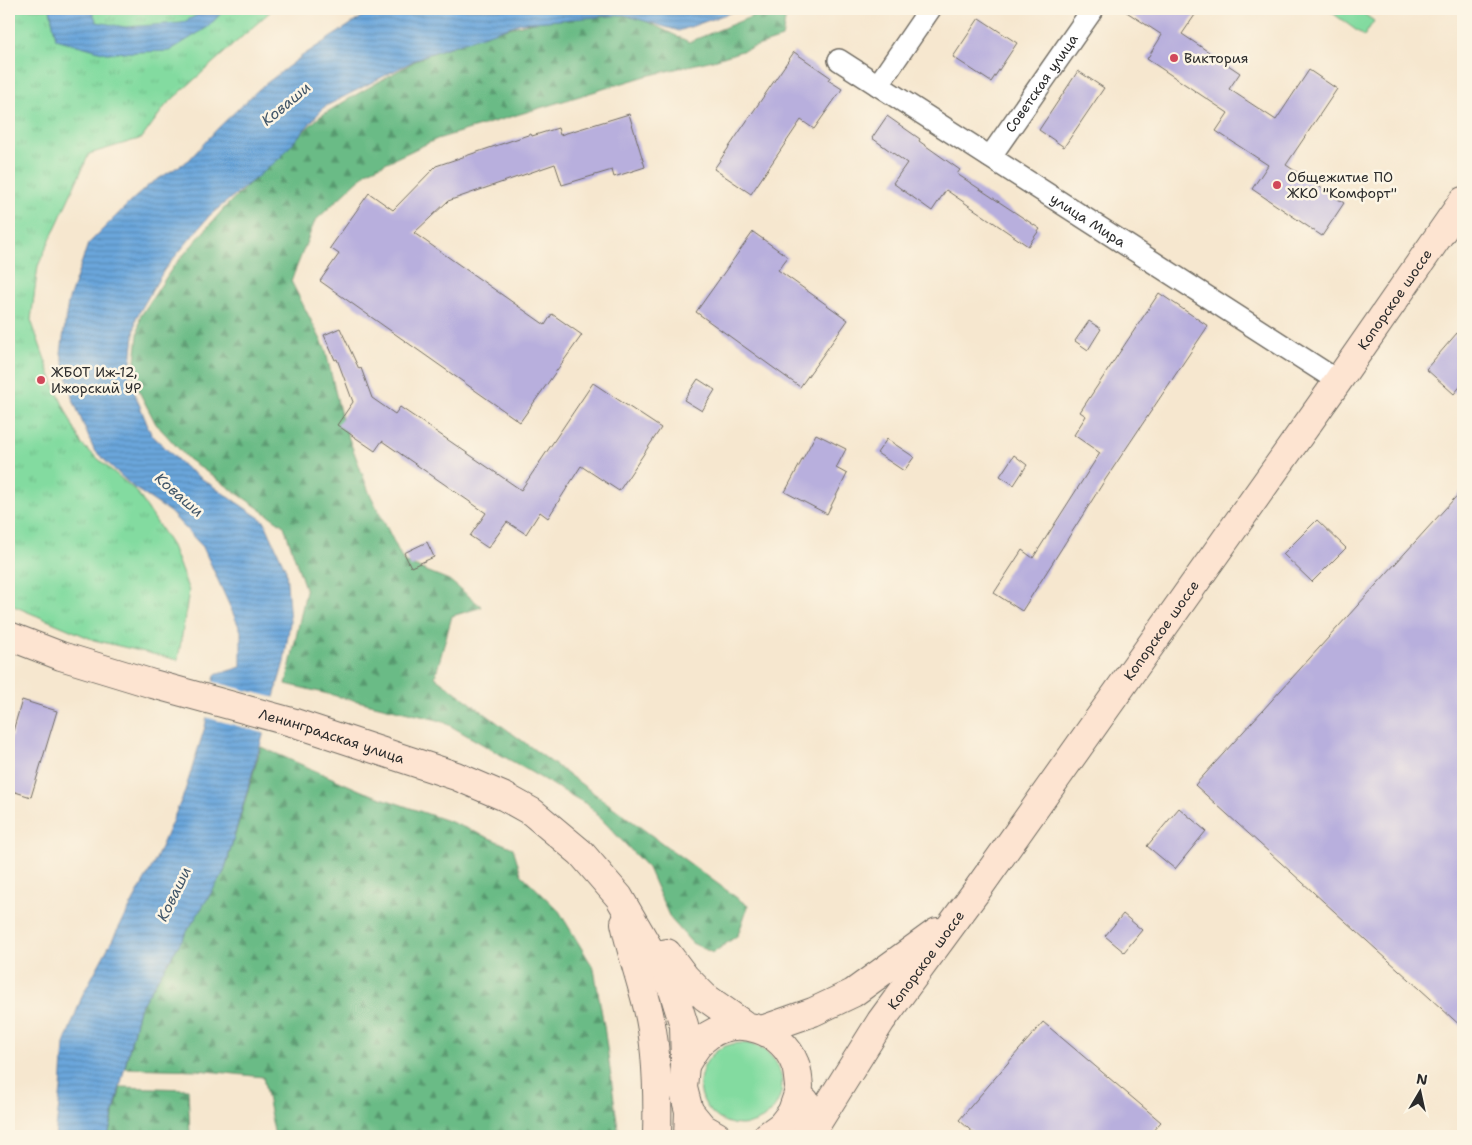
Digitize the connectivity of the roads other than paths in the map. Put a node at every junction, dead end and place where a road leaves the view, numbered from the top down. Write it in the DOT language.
graph roads {
  1 [pos="930,9"];
  2 [pos="1093,9"];
  3 [pos="839,60"];
  4 [pos="878,85"];
  5 [pos="990,157"];
  6 [pos="1463,201"];
  7 [pos="1338,381"];
  8 [pos="9,636"];
  9 [pos="620,897"];
  10 [pos="958,916"];
  11 [pos="754,1028"];
  12 [pos="856,1059"];
  13 [pos="685,1065"];
  14 [pos="792,1112"];
  15 [pos="688,1124"];
  16 [pos="657,1136"];
  17 [pos="717,1136"];
  18 [pos="767,1136"];
  19 [pos="805,1136"];
  1 -- 4 [label="street"];
  2 -- 5 [label="street, Советская улица"];
  3 -- 4 [label="street, улица Мира"];
  4 -- 5 [label="street, улица Мира"];
  5 -- 7 [label="street, улица Мира"];
  6 -- 7 [label="main road, Копорское шоссе"];
  7 -- 10 [label="main road, Копорское шоссе"];
  8 -- 9 [label="main road, Ленинградская улица"];
  9 -- 11 [label="main road"];
  9 -- 13 [label="main road"];
  9 -- 16 [label="main road"];
  10 -- 11 [label="main road"];
  10 -- 12 [label="main road, Копорское шоссе"];
  11 -- 13 [label="main road"];
  11 -- 14 [label="main road"];
  12 -- 14 [label="main road"];
  12 -- 19 [label="main road"];
  13 -- 15 [label="main road"];
  14 -- 18 [label="main road"];
  15 -- 17 [label="main road"];
}
